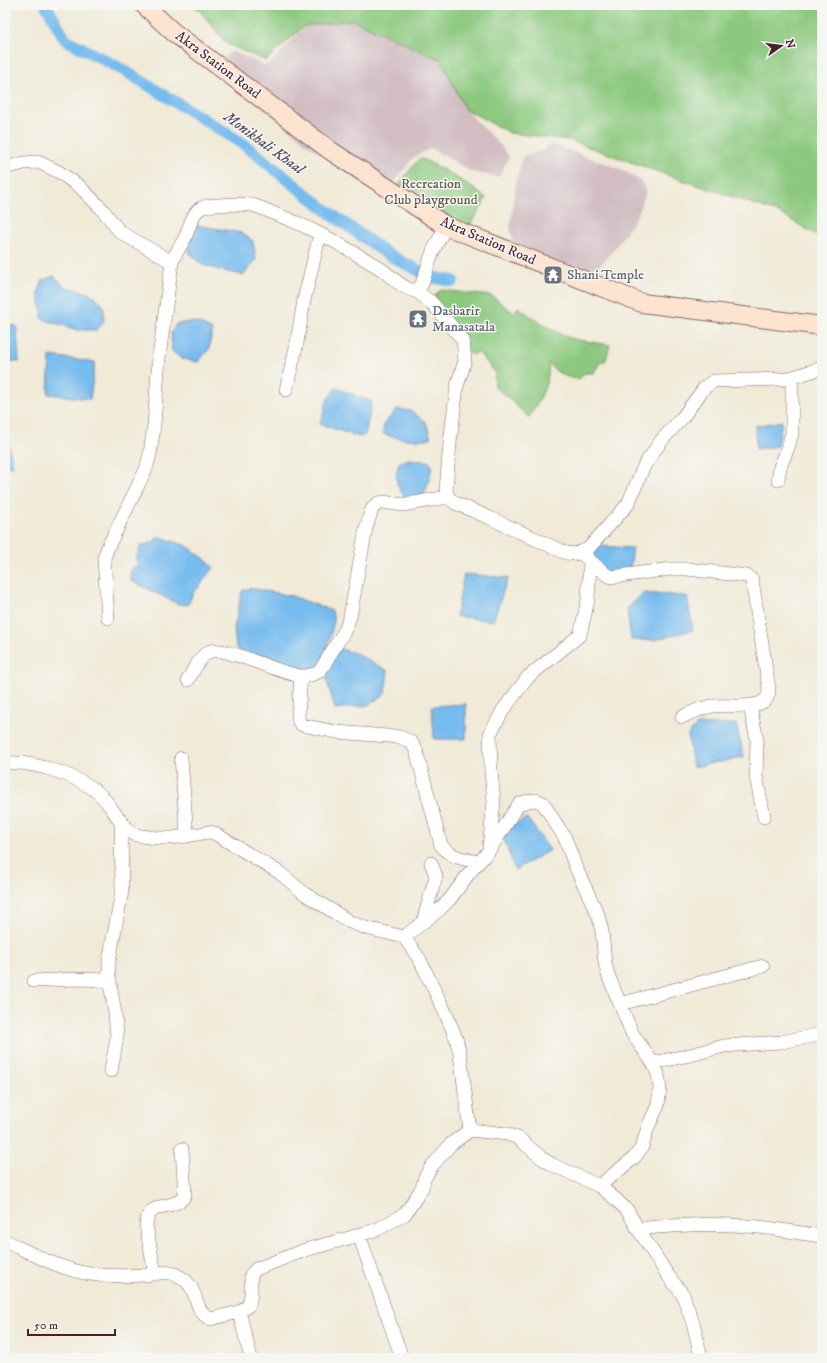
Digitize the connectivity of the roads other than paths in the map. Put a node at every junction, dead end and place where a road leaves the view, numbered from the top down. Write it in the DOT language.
graph roads {
  1 [pos="144,5"];
  2 [pos="5,168"];
  3 [pos="446,226"];
  4 [pos="320,234"];
  5 [pos="172,262"];
  6 [pos="419,288"];
  7 [pos="822,326"];
  8 [pos="822,368"];
  9 [pos="792,378"];
  10 [pos="286,390"];
  11 [pos="778,480"];
  12 [pos="448,497"];
  13 [pos="586,557"];
  14 [pos="108,618"];
  15 [pos="301,676"];
  16 [pos="188,680"];
  17 [pos="750,706"];
  18 [pos="682,717"];
  19 [pos="181,758"];
  20 [pos="5,763"];
  21 [pos="764,817"];
  22 [pos="120,820"];
  23 [pos="187,836"];
  24 [pos="488,852"];
  25 [pos="479,862"];
  26 [pos="431,863"];
  27 [pos="423,922"];
  28 [pos="404,937"];
  29 [pos="764,966"];
  30 [pos="110,980"];
  31 [pos="34,981"];
  32 [pos="620,1004"];
  33 [pos="822,1034"];
  34 [pos="653,1062"];
  35 [pos="111,1071"];
  36 [pos="470,1130"];
  37 [pos="182,1150"];
  38 [pos="606,1191"];
  39 [pos="638,1229"];
  40 [pos="359,1235"];
  41 [pos="822,1236"];
  42 [pos="5,1241"];
  43 [pos="156,1274"];
  44 [pos="239,1312"];
  45 [pos="251,1358"];
  46 [pos="402,1358"];
  47 [pos="701,1358"];
  1 -- 3 [label="main road, Akra Station Road"];
  2 -- 5 [label="street"];
  3 -- 6 [label="street"];
  3 -- 7 [label="main road, Akra Station Road"];
  4 -- 5 [label="street"];
  4 -- 6 [label="street"];
  4 -- 10 [label="street"];
  5 -- 14 [label="street"];
  6 -- 12 [label="street"];
  8 -- 9 [label="street"];
  9 -- 11 [label="street"];
  9 -- 13 [label="street"];
  12 -- 13 [label="street"];
  12 -- 15 [label="street"];
  13 -- 17 [label="street"];
  13 -- 24 [label="street"];
  15 -- 16 [label="street"];
  15 -- 25 [label="street"];
  17 -- 18 [label="street"];
  17 -- 21 [label="street"];
  19 -- 23 [label="street"];
  20 -- 22 [label="street"];
  22 -- 23 [label="street"];
  22 -- 30 [label="street"];
  23 -- 28 [label="street"];
  24 -- 25 [label="street"];
  24 -- 32 [label="street"];
  25 -- 27 [label="street"];
  26 -- 27 [label="street"];
  27 -- 28 [label="street"];
  28 -- 36 [label="street"];
  29 -- 32 [label="street"];
  30 -- 31 [label="street"];
  30 -- 35 [label="street"];
  32 -- 34 [label="street"];
  33 -- 34 [label="street"];
  34 -- 38 [label="street"];
  36 -- 38 [label="street"];
  36 -- 40 [label="street"];
  37 -- 43 [label="street"];
  38 -- 39 [label="street"];
  39 -- 41 [label="street"];
  39 -- 47 [label="street"];
  40 -- 44 [label="street"];
  40 -- 46 [label="street"];
  42 -- 43 [label="street"];
  43 -- 44 [label="street"];
  44 -- 45 [label="street"];
}
